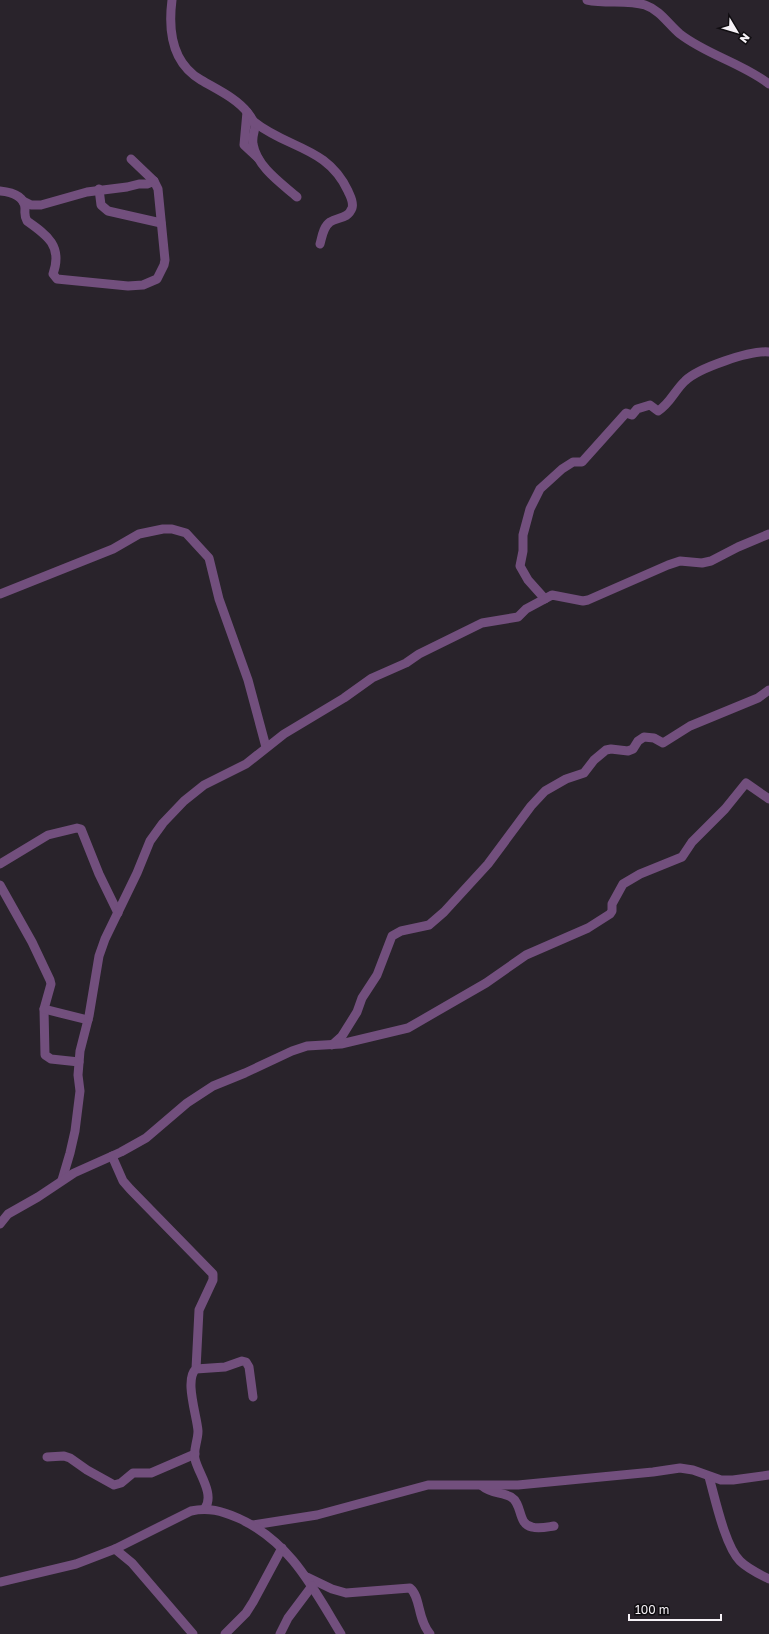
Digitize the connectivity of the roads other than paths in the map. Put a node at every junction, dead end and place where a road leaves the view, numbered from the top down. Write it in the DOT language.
graph roads {
  1 [pos="172,0"];
  2 [pos="587,0"];
  3 [pos="769,84"];
  4 [pos="247,112"];
  5 [pos="253,121"];
  6 [pos="258,158"];
  7 [pos="131,159"];
  8 [pos="154,181"];
  9 [pos="99,189"];
  10 [pos="0,191"];
  11 [pos="297,197"];
  12 [pos="23,201"];
  13 [pos="162,223"];
  14 [pos="320,244"];
  15 [pos="769,352"];
  16 [pos="769,534"];
  17 [pos="0,594"];
  18 [pos="545,599"];
  19 [pos="769,690"];
  20 [pos="266,747"];
  21 [pos="769,799"];
  22 [pos="0,864"];
  23 [pos="0,885"];
  24 [pos="118,913"];
  25 [pos="44,1009"];
  26 [pos="88,1020"];
  27 [pos="332,1045"];
  28 [pos="79,1062"];
  29 [pos="112,1156"];
  30 [pos="62,1180"];
  31 [pos="0,1224"];
  32 [pos="196,1369"];
  33 [pos="253,1397"];
  34 [pos="195,1454"];
  35 [pos="47,1457"];
  36 [pos="769,1475"];
  37 [pos="709,1477"];
  38 [pos="482,1486"];
  39 [pos="205,1508"];
  40 [pos="253,1525"];
  41 [pos="554,1526"];
  42 [pos="282,1548"];
  43 [pos="116,1549"];
  44 [pos="306,1576"];
  45 [pos="769,1579"];
  46 [pos="0,1582"];
  47 [pos="312,1586"];
  48 [pos="193,1634"];
  49 [pos="225,1634"];
  50 [pos="280,1634"];
  51 [pos="341,1634"];
  52 [pos="430,1634"];
  1 -- 4 [label="street"];
  2 -- 3 [label="street"];
  4 -- 5 [label="street"];
  4 -- 6 [label="street"];
  5 -- 6 [label="street"];
  5 -- 14 [label="street"];
  6 -- 11 [label="street"];
  7 -- 8 [label="street"];
  8 -- 9 [label="street"];
  8 -- 13 [label="street"];
  9 -- 12 [label="street"];
  9 -- 13 [label="street"];
  10 -- 12 [label="street"];
  12 -- 13 [label="street"];
  15 -- 18 [label="street"];
  16 -- 18 [label="street"];
  17 -- 20 [label="street"];
  18 -- 20 [label="street"];
  19 -- 27 [label="street"];
  20 -- 24 [label="street"];
  21 -- 27 [label="street"];
  22 -- 24 [label="street"];
  23 -- 25 [label="street"];
  24 -- 26 [label="street"];
  25 -- 26 [label="street"];
  25 -- 28 [label="street"];
  26 -- 28 [label="street"];
  27 -- 29 [label="street"];
  28 -- 30 [label="street"];
  29 -- 30 [label="street"];
  29 -- 32 [label="street"];
  30 -- 31 [label="street"];
  32 -- 33 [label="street"];
  32 -- 34 [label="street"];
  34 -- 35 [label="street"];
  34 -- 39 [label="street"];
  36 -- 37 [label="street"];
  37 -- 38 [label="street"];
  37 -- 45 [label="street"];
  38 -- 40 [label="street"];
  38 -- 41 [label="street"];
  39 -- 40 [label="street"];
  39 -- 43 [label="street"];
  40 -- 42 [label="street"];
  42 -- 44 [label="street"];
  42 -- 49 [label="street"];
  43 -- 46 [label="street"];
  43 -- 48 [label="street"];
  44 -- 47 [label="street"];
  44 -- 52 [label="street"];
  47 -- 50 [label="street"];
  47 -- 51 [label="street"];
}
